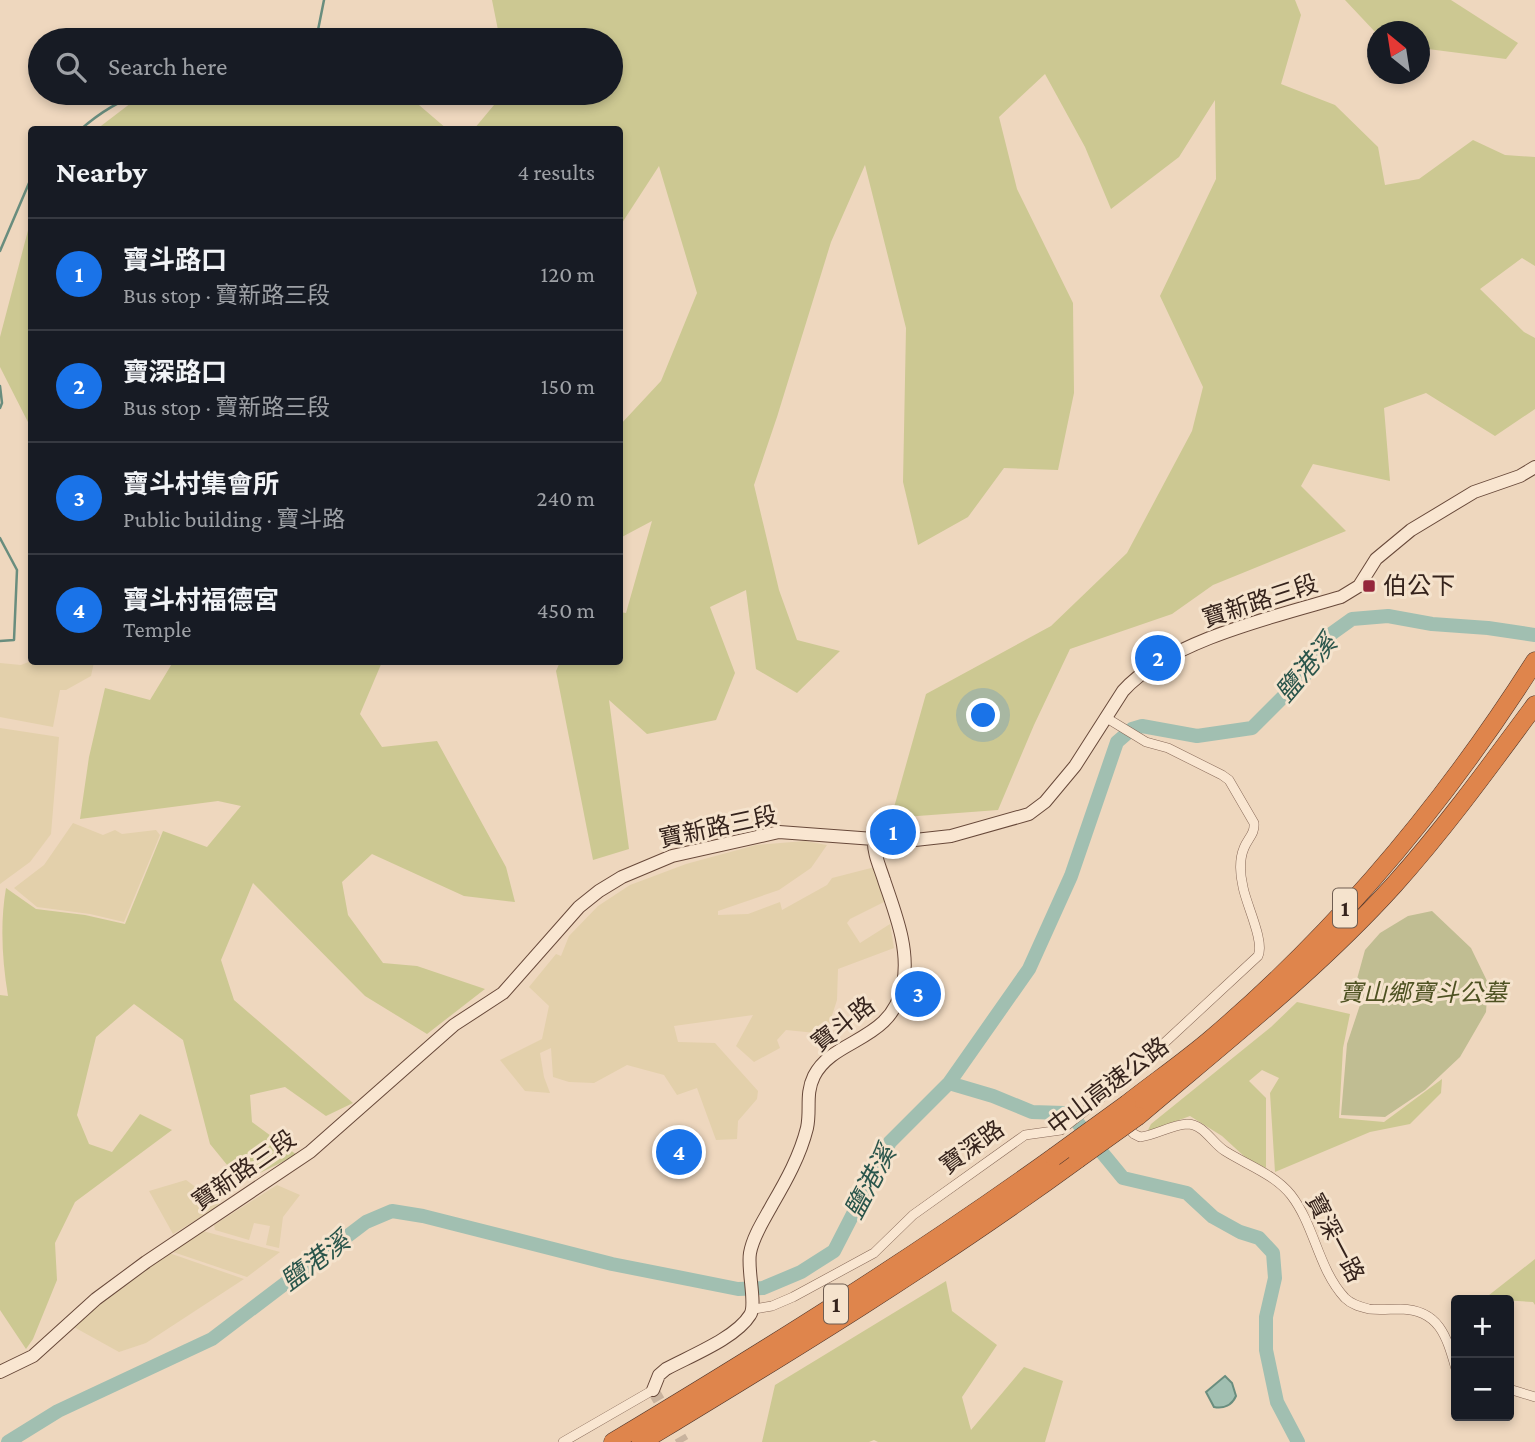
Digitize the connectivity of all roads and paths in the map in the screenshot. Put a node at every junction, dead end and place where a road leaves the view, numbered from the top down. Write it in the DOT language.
graph roads {
  1 [pos="1535,467"];
  2 [pos="1535,661"];
  3 [pos="1535,705"];
  4 [pos="1105,717"];
  5 [pos="874,839"];
  6 [pos="1101,1098"];
  7 [pos="1132,1110"];
  8 [pos="754,1309"];
  9 [pos="1454,1358"];
  10 [pos="0,1372"];
  11 [pos="653,1390"];
  12 [pos="1514,1390"];
  13 [pos="1535,1398"];
  14 [pos="563,1442"];
  15 [pos="613,1442"];
  16 [pos="641,1442"];
  1 -- 4 [label="street, 寶新路三段"];
  2 -- 7 [label="highway, 中山高速公路 / 1"];
  3 -- 7 [label="highway, 中山高速公路 / 1"];
  4 -- 5 [label="street, 寶新路三段"];
  4 -- 6 [label="street, 寶深路"];
  5 -- 8 [label="street, 寶斗路"];
  5 -- 10 [label="street, 寶新路三段"];
  6 -- 8 [label="street, 寶深路"];
  6 -- 9 [label="street, 寶深一路"];
  7 -- 15 [label="highway, 中山高速公路 / 1, bridge"];
  7 -- 16 [label="highway, 中山高速公路 / 1, bridge"];
  8 -- 11 [label="street"];
  11 -- 14 [label="street"];
  12 -- 13 [label="street"];
}
